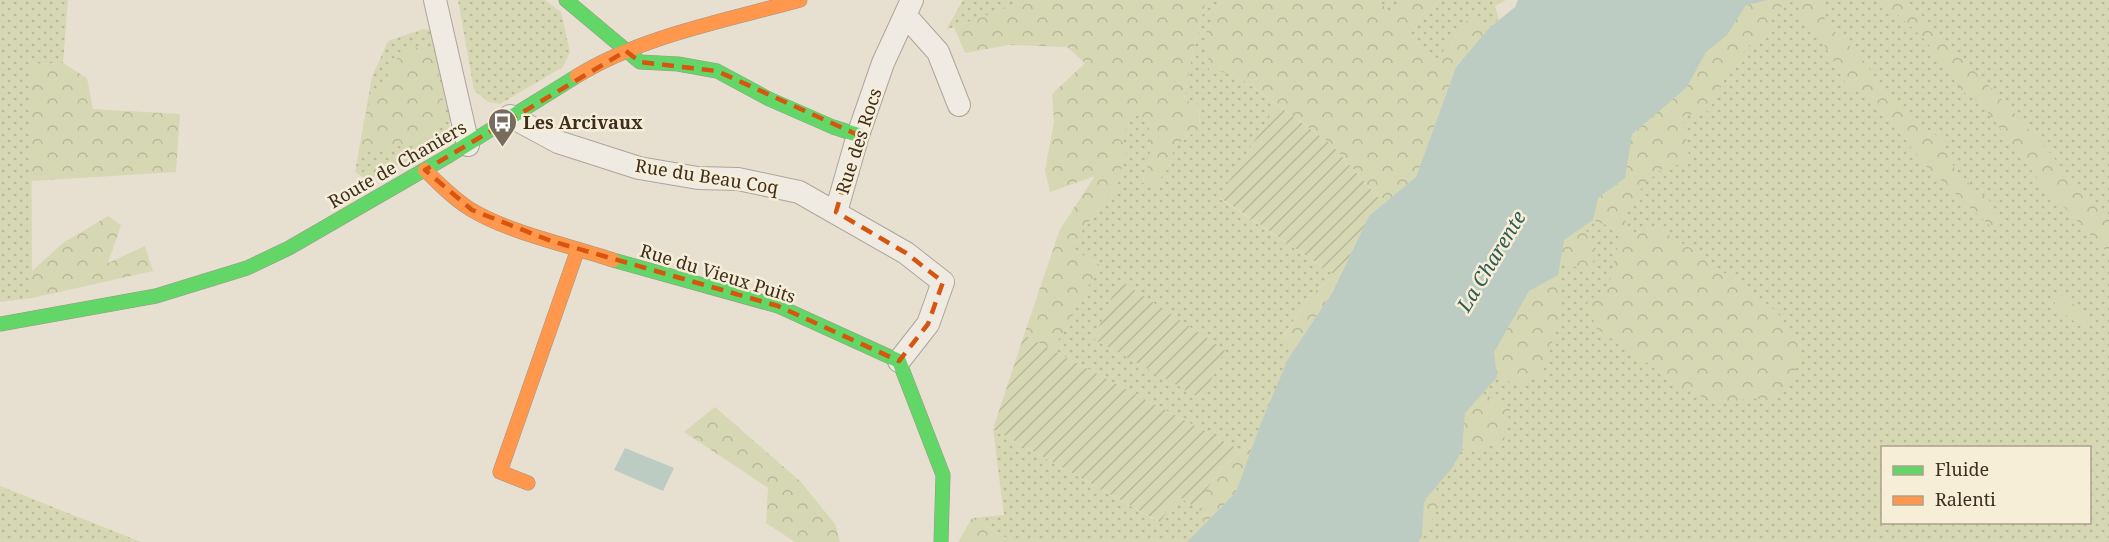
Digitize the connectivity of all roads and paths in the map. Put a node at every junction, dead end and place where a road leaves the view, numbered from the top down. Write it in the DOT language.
graph roads {
  1 [pos="435,0"];
  2 [pos="566,0"];
  3 [pos="800,0"];
  4 [pos="909,7"];
  5 [pos="626,51"];
  6 [pos="959,105"];
  7 [pos="510,116"];
  8 [pos="858,135"];
  9 [pos="468,145"];
  10 [pos="425,170"];
  11 [pos="836,212"];
  12 [pos="578,249"];
  13 [pos="0,324"];
  14 [pos="898,361"];
  15 [pos="528,483"];
  16 [pos="941,542"];
  1 -- 9 [label="street"];
  2 -- 5 [label="street"];
  3 -- 5 [label="street, Route de Chaniers"];
  4 -- 6 [label="street"];
  4 -- 8 [label="street, Rue des Rocs"];
  5 -- 7 [label="street, Route de Chaniers"];
  5 -- 8 [label="street"];
  7 -- 9 [label="street, Route de Chaniers"];
  7 -- 11 [label="street, Rue du Beau Coq"];
  8 -- 11 [label="street, Rue des Rocs"];
  9 -- 10 [label="street, Route de Chaniers"];
  10 -- 12 [label="street, Rue du Vieux Puits"];
  10 -- 13 [label="street, Route de Chaniers"];
  11 -- 14 [label="street, Rue des Rocs"];
  12 -- 14 [label="street, Rue du Vieux Puits"];
  12 -- 15 [label="street"];
  14 -- 16 [label="street"];
}
